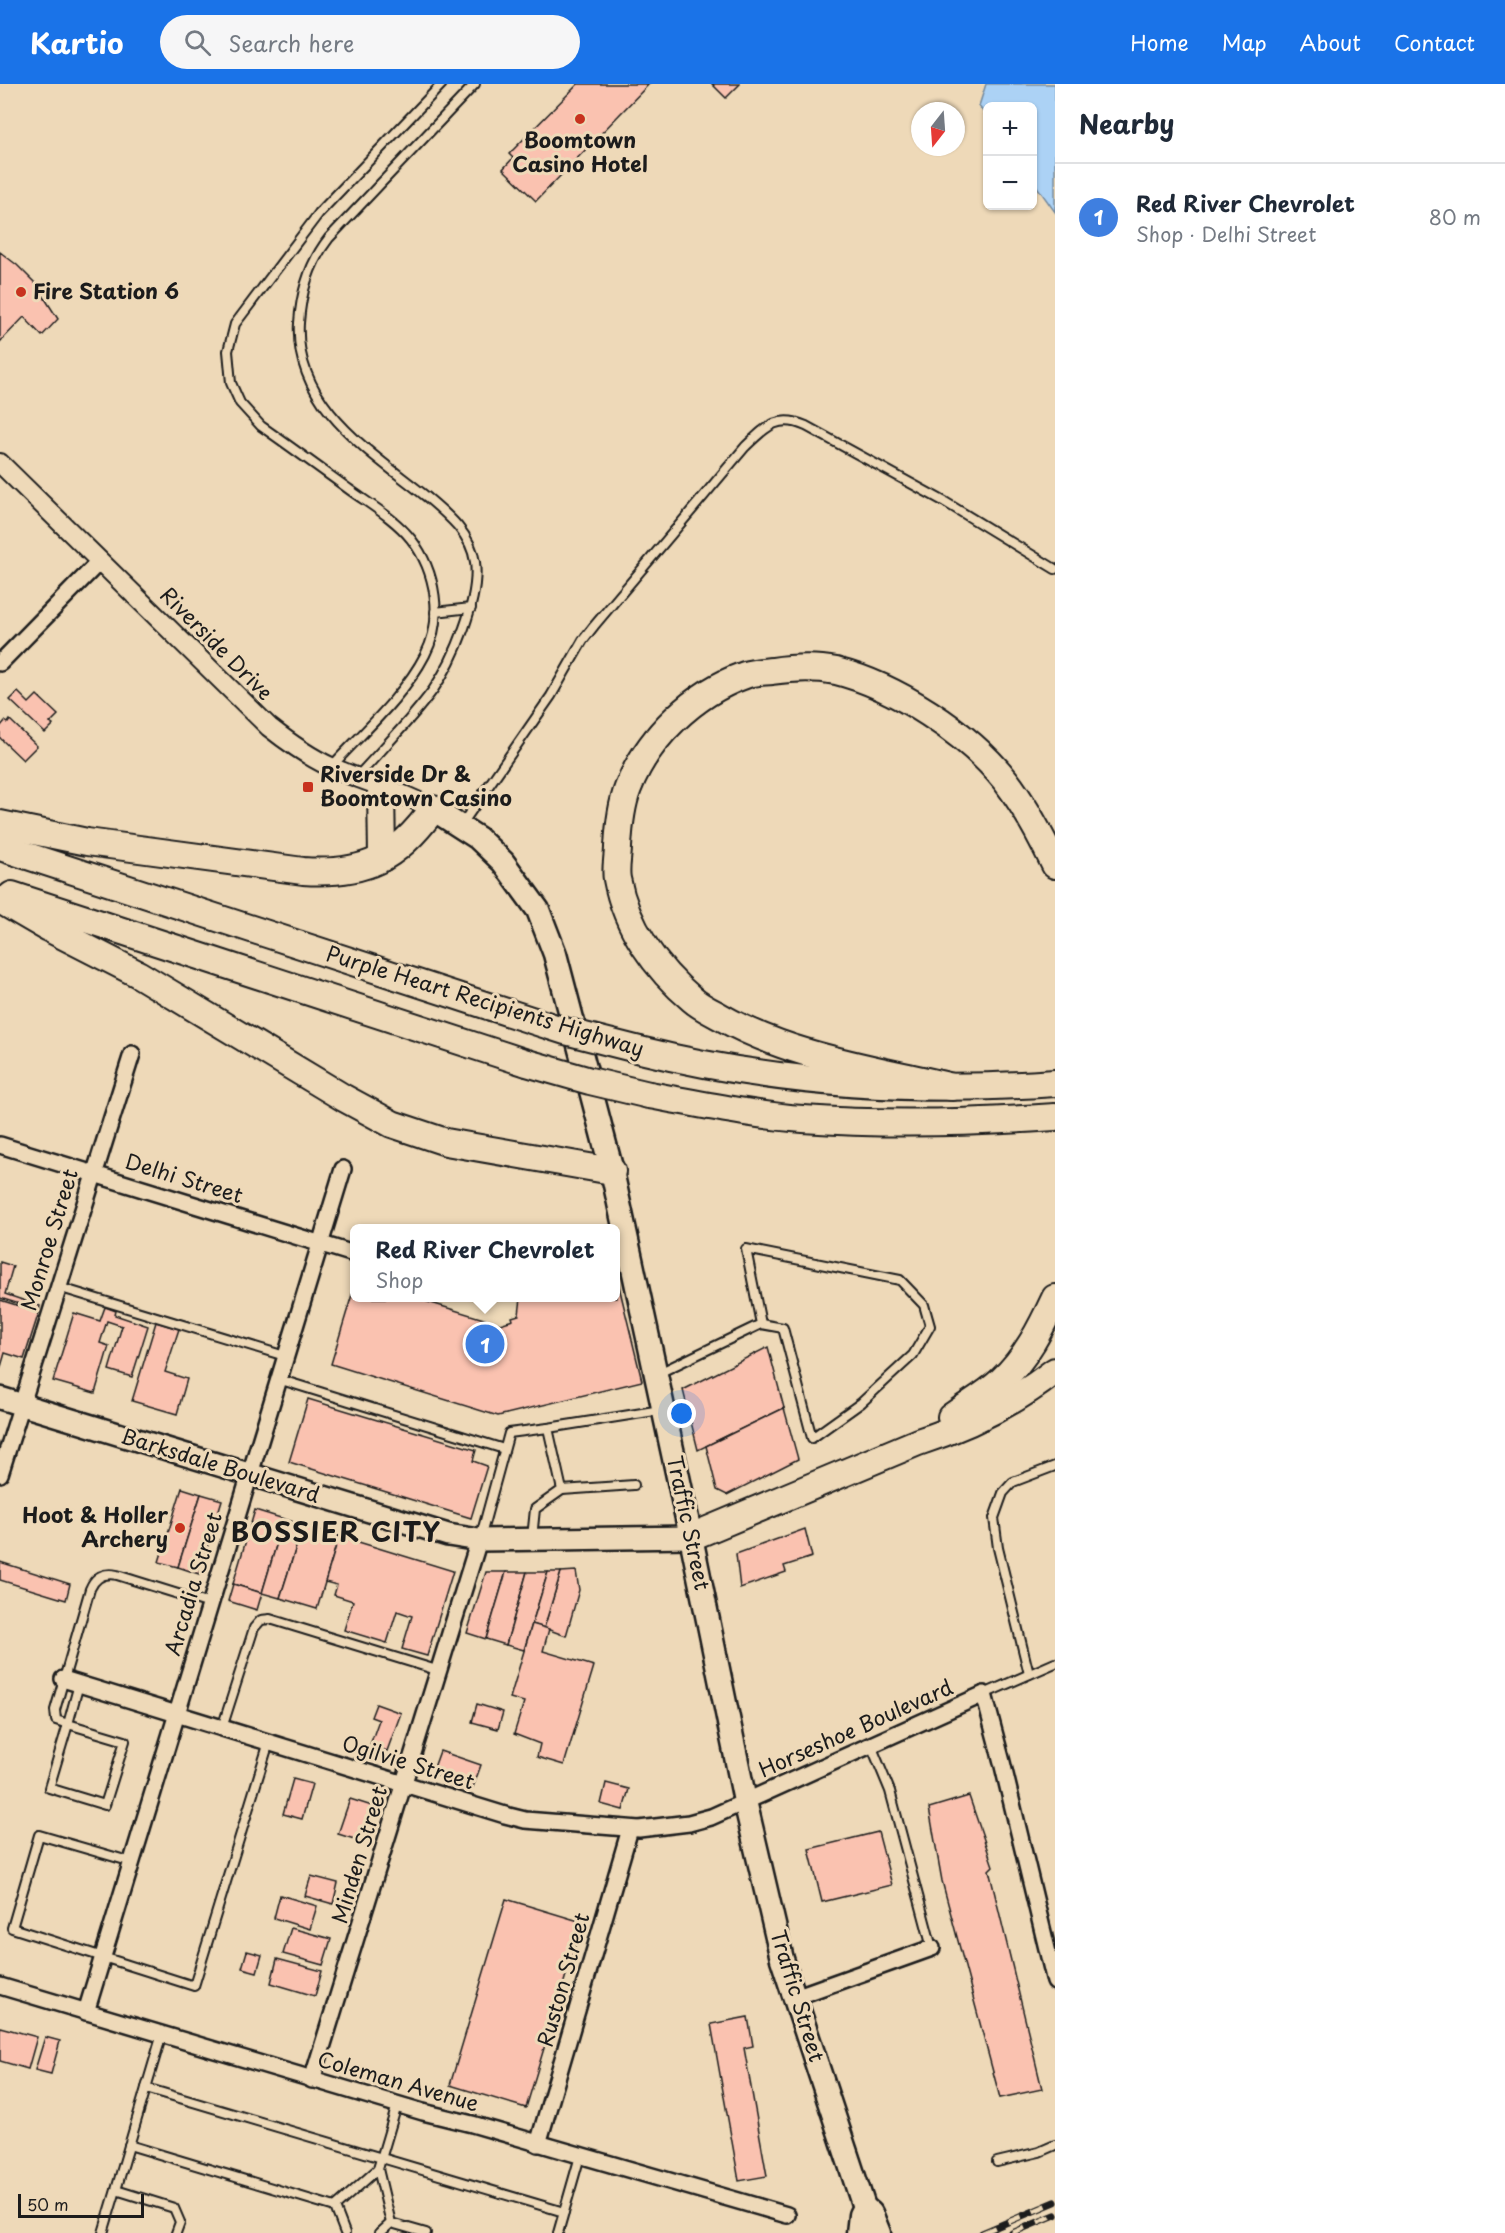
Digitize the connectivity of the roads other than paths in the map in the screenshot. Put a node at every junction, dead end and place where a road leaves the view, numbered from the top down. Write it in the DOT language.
graph roads {
  1 [pos="442,84"];
  2 [pos="475,84"];
  3 [pos="0,463"];
  4 [pos="99,561"];
  5 [pos="1055,569"];
  6 [pos="471,608"];
  7 [pos="435,612"];
  8 [pos="0,663"];
  9 [pos="331,767"];
  10 [pos="357,777"];
  11 [pos="381,786"];
  12 [pos="434,809"];
  13 [pos="0,824"];
  14 [pos="461,825"];
  15 [pos="0,847"];
  16 [pos="382,858"];
  17 [pos="1055,865"];
  18 [pos="0,891"];
  19 [pos="0,900"];
  20 [pos="132,1054"];
  21 [pos="1055,1083"];
  22 [pos="952,1087"];
  23 [pos="1055,1117"];
  24 [pos="0,1145"];
  25 [pos="343,1169"];
  26 [pos="612,1171"];
  27 [pos="93,1173"];
  28 [pos="618,1224"];
  29 [pos="620,1239"];
  30 [pos="320,1244"];
  31 [pos="350,1253"];
  32 [pos="622,1256"];
  33 [pos="58,1287"];
  34 [pos="1055,1298"];
  35 [pos="761,1324"];
  36 [pos="285,1356"];
  37 [pos="1055,1371"];
  38 [pos="656,1374"];
  39 [pos="278,1379"];
  40 [pos="0,1398"];
  41 [pos="21,1405"];
  42 [pos="664,1410"];
  43 [pos="548,1428"];
  44 [pos="918,1442"];
  45 [pos="504,1449"];
  46 [pos="1055,1466"];
  47 [pos="0,1474"];
  48 [pos="249,1474"];
  49 [pos="634,1485"];
  50 [pos="562,1490"];
  51 [pos="691,1537"];
  52 [pos="531,1539"];
  53 [pos="479,1540"];
  54 [pos="210,1604"];
  55 [pos="1055,1663"];
  56 [pos="440,1671"];
  57 [pos="1029,1674"];
  58 [pos="63,1679"];
  59 [pos="79,1684"];
  60 [pos="984,1694"];
  61 [pos="177,1714"];
  62 [pos="68,1724"];
  63 [pos="222,1728"];
  64 [pos="269,1742"];
  65 [pos="871,1745"];
  66 [pos="404,1785"];
  67 [pos="745,1801"];
  68 [pos="630,1829"];
  69 [pos="132,1862"];
  70 [pos="932,1948"];
  71 [pos="103,1958"];
  72 [pos="1055,1982"];
  73 [pos="0,1986"];
  74 [pos="795,1997"];
  75 [pos="86,2012"];
  76 [pos="162,2034"];
  77 [pos="312,2080"];
  78 [pos="146,2088"];
  79 [pos="397,2105"];
  80 [pos="538,2144"];
  81 [pos="129,2145"];
  82 [pos="1055,2145"];
  83 [pos="580,2156"];
  84 [pos="381,2158"];
  85 [pos="997,2162"];
  86 [pos="378,2169"];
  87 [pos="116,2190"];
  88 [pos="335,2207"];
  89 [pos="864,2207"];
  90 [pos="564,2212"];
  91 [pos="787,2215"];
  92 [pos="391,2223"];
  93 [pos="103,2233"];
  94 [pos="176,2233"];
  95 [pos="345,2233"];
  96 [pos="380,2233"];
  97 [pos="426,2233"];
  98 [pos="558,2233"];
  99 [pos="858,2233"];
  100 [pos="879,2233"];
  1 -- 7 [label="lane"];
  2 -- 6 [label="lane"];
  3 -- 4 [label="street, Riverside Drive"];
  4 -- 8 [label="street"];
  4 -- 9 [label="street, Riverside Drive"];
  5 -- 14 [label="lane"];
  6 -- 7 [label="lane"];
  6 -- 10 [label="lane"];
  7 -- 9 [label="lane"];
  9 -- 10 [label="street, Riverside Drive"];
  10 -- 11 [label="street, Riverside Drive"];
  11 -- 12 [label="street, Riverside Drive"];
  11 -- 16 [label="highway"];
  12 -- 14 [label="main road, Traffic Street"];
  12 -- 16 [label="highway"];
  13 -- 16 [label="highway"];
  14 -- 26 [label="main road, Traffic Street"];
  15 -- 22 [label="highway, Purple Heart Recipients Highway, bridge"];
  17 -- 22 [label="highway"];
  18 -- 23 [label="highway, Purple Heart Recipients Highway, bridge"];
  19 -- 26 [label="highway"];
  20 -- 27 [label="street, Monroe Street"];
  21 -- 22 [label="highway, Purple Heart Recipients Highway"];
  24 -- 27 [label="street, Delhi Street"];
  25 -- 30 [label="street, Arcadia Street"];
  26 -- 28 [label="main road, Traffic Street"];
  27 -- 30 [label="street, Delhi Street"];
  27 -- 33 [label="street, Monroe Street"];
  29 -- 32 [label="main road, Traffic Street"];
  30 -- 31 [label="street, Delhi Street"];
  30 -- 36 [label="street, Arcadia Street"];
  32 -- 38 [label="main road, Traffic Street"];
  33 -- 36 [label="lane"];
  33 -- 41 [label="street, Monroe Street"];
  34 -- 44 [label="highway"];
  35 -- 35 [label="lane"];
  35 -- 38 [label="lane"];
  36 -- 39 [label="street, Arcadia Street"];
  37 -- 44 [label="highway"];
  38 -- 42 [label="main road, Traffic Street"];
  39 -- 45 [label="lane"];
  39 -- 48 [label="street, Arcadia Street"];
  40 -- 41 [label="main road, Barksdale Boulevard"];
  41 -- 47 [label="street, Monroe Street"];
  41 -- 48 [label="main road, Barksdale Boulevard"];
  42 -- 43 [label="lane"];
  42 -- 51 [label="main road, Traffic Street"];
  43 -- 45 [label="lane"];
  43 -- 50 [label="lane"];
  44 -- 51 [label="highway"];
  45 -- 53 [label="lane"];
  46 -- 57 [label="lane"];
  48 -- 53 [label="main road, Barksdale Boulevard"];
  48 -- 54 [label="street, Arcadia Street"];
  49 -- 50 [label="lane"];
  50 -- 52 [label="lane"];
  51 -- 52 [label="main road, Barksdale Boulevard"];
  51 -- 67 [label="main road, Traffic Street"];
  52 -- 53 [label="main road, Barksdale Boulevard"];
  53 -- 56 [label="street, Minden Street"];
  54 -- 58 [label="lane"];
  54 -- 61 [label="street, Arcadia Street"];
  55 -- 57 [label="lane"];
  56 -- 63 [label="lane"];
  56 -- 66 [label="street, Minden Street"];
  57 -- 60 [label="lane"];
  58 -- 59 [label="street, Ogilvie Street"];
  58 -- 62 [label="lane"];
  59 -- 61 [label="street, Ogilvie Street"];
  59 -- 62 [label="lane"];
  60 -- 65 [label="street, Horseshoe Boulevard"];
  60 -- 72 [label="street"];
  61 -- 63 [label="street, Ogilvie Street"];
  61 -- 69 [label="street, Arcadia Street"];
  62 -- 62 [label="lane"];
  63 -- 64 [label="street, Ogilvie Street"];
  64 -- 66 [label="street, Ogilvie Street"];
  64 -- 71 [label="lane"];
  65 -- 67 [label="street, Horseshoe Boulevard"];
  65 -- 70 [label="lane"];
  66 -- 68 [label="street, Ogilvie Street"];
  66 -- 77 [label="street, Minden Street"];
  67 -- 68 [label="street, Ogilvie Street"];
  67 -- 74 [label="main road, Traffic Street"];
  68 -- 80 [label="street, Ruston Street"];
  69 -- 71 [label="street, Arcadia Street"];
  69 -- 71 [label="lane"];
  70 -- 74 [label="street"];
  71 -- 75 [label="street, Arcadia Street"];
  73 -- 75 [label="street, Coleman Avenue"];
  74 -- 89 [label="main road, Traffic Street"];
  75 -- 76 [label="street, Coleman Avenue"];
  76 -- 77 [label="street, Coleman Avenue"];
  76 -- 78 [label="lane"];
  77 -- 79 [label="street, Coleman Avenue"];
  78 -- 81 [label="lane"];
  78 -- 84 [label="lane"];
  79 -- 80 [label="street, Coleman Avenue"];
  79 -- 84 [label="lane"];
  80 -- 83 [label="street, Coleman Avenue"];
  81 -- 87 [label="lane"];
  81 -- 88 [label="lane"];
  82 -- 85 [label="lane"];
  83 -- 90 [label="lane"];
  83 -- 91 [label="street, Coleman Avenue"];
  84 -- 86 [label="lane"];
  84 -- 90 [label="lane"];
  86 -- 88 [label="lane"];
  86 -- 92 [label="lane"];
  87 -- 93 [label="lane"];
  87 -- 94 [label="lane"];
  88 -- 95 [label="lane"];
  89 -- 99 [label="main road"];
  89 -- 100 [label="main road, Traffic Street"];
  90 -- 98 [label="lane"];
  92 -- 96 [label="lane"];
  92 -- 97 [label="lane"];
}
